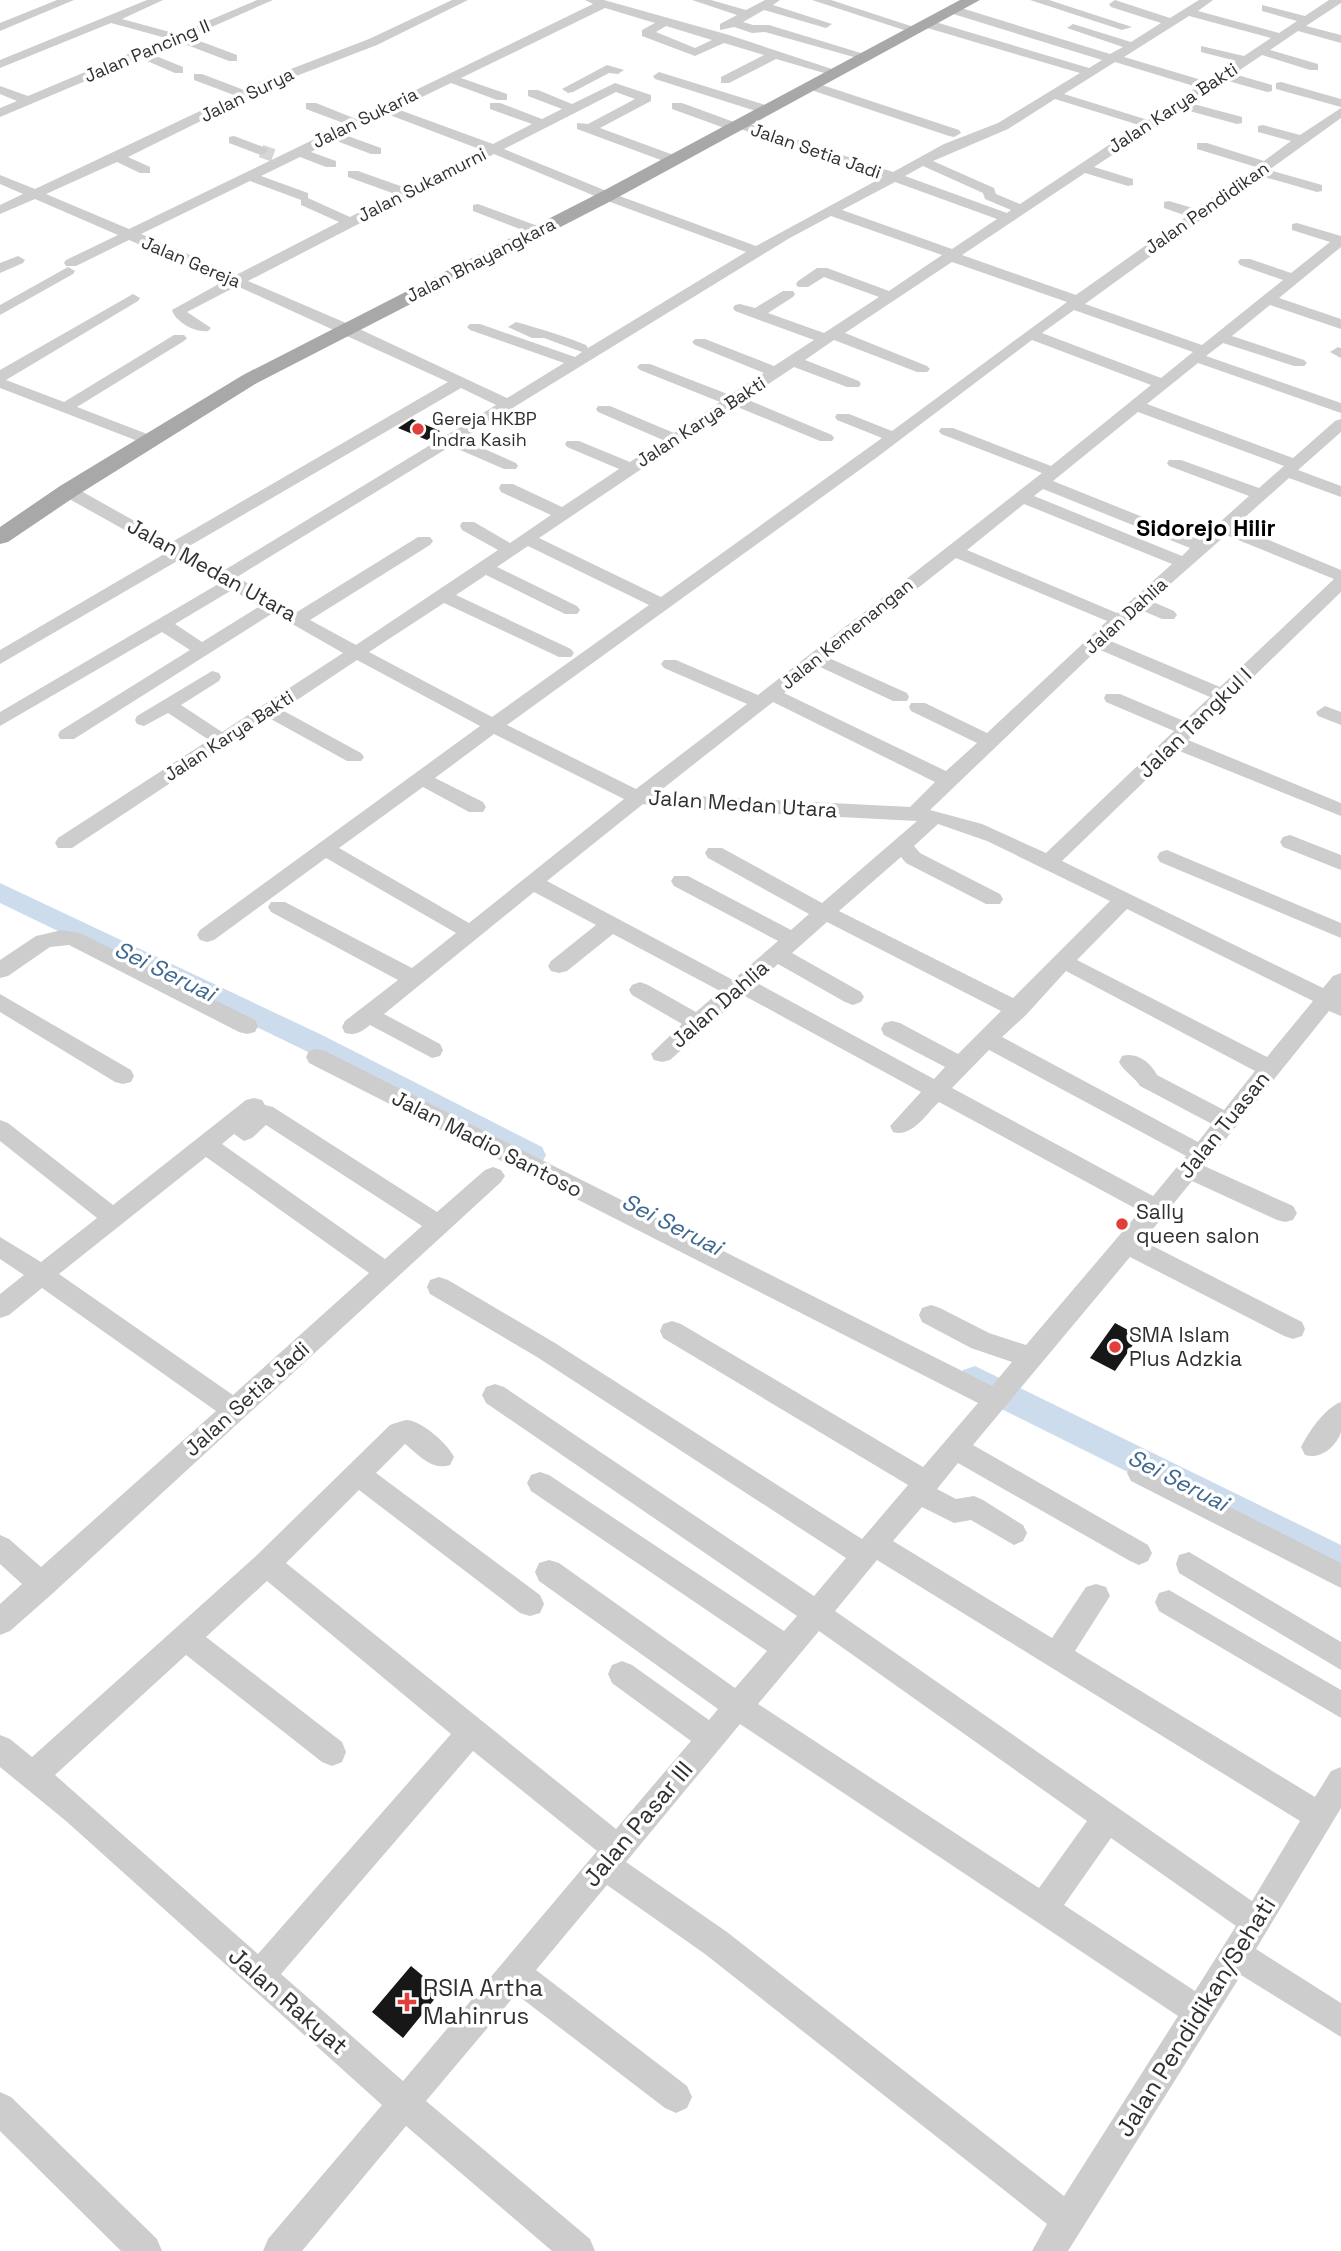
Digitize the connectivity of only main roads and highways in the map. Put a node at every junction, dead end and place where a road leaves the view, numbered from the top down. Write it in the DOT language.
graph roads {
  1 [pos="958,4"];
  2 [pos="0,537"];
  1 -- 2 [label="main road, Jalan Bhayangkara"];
}
